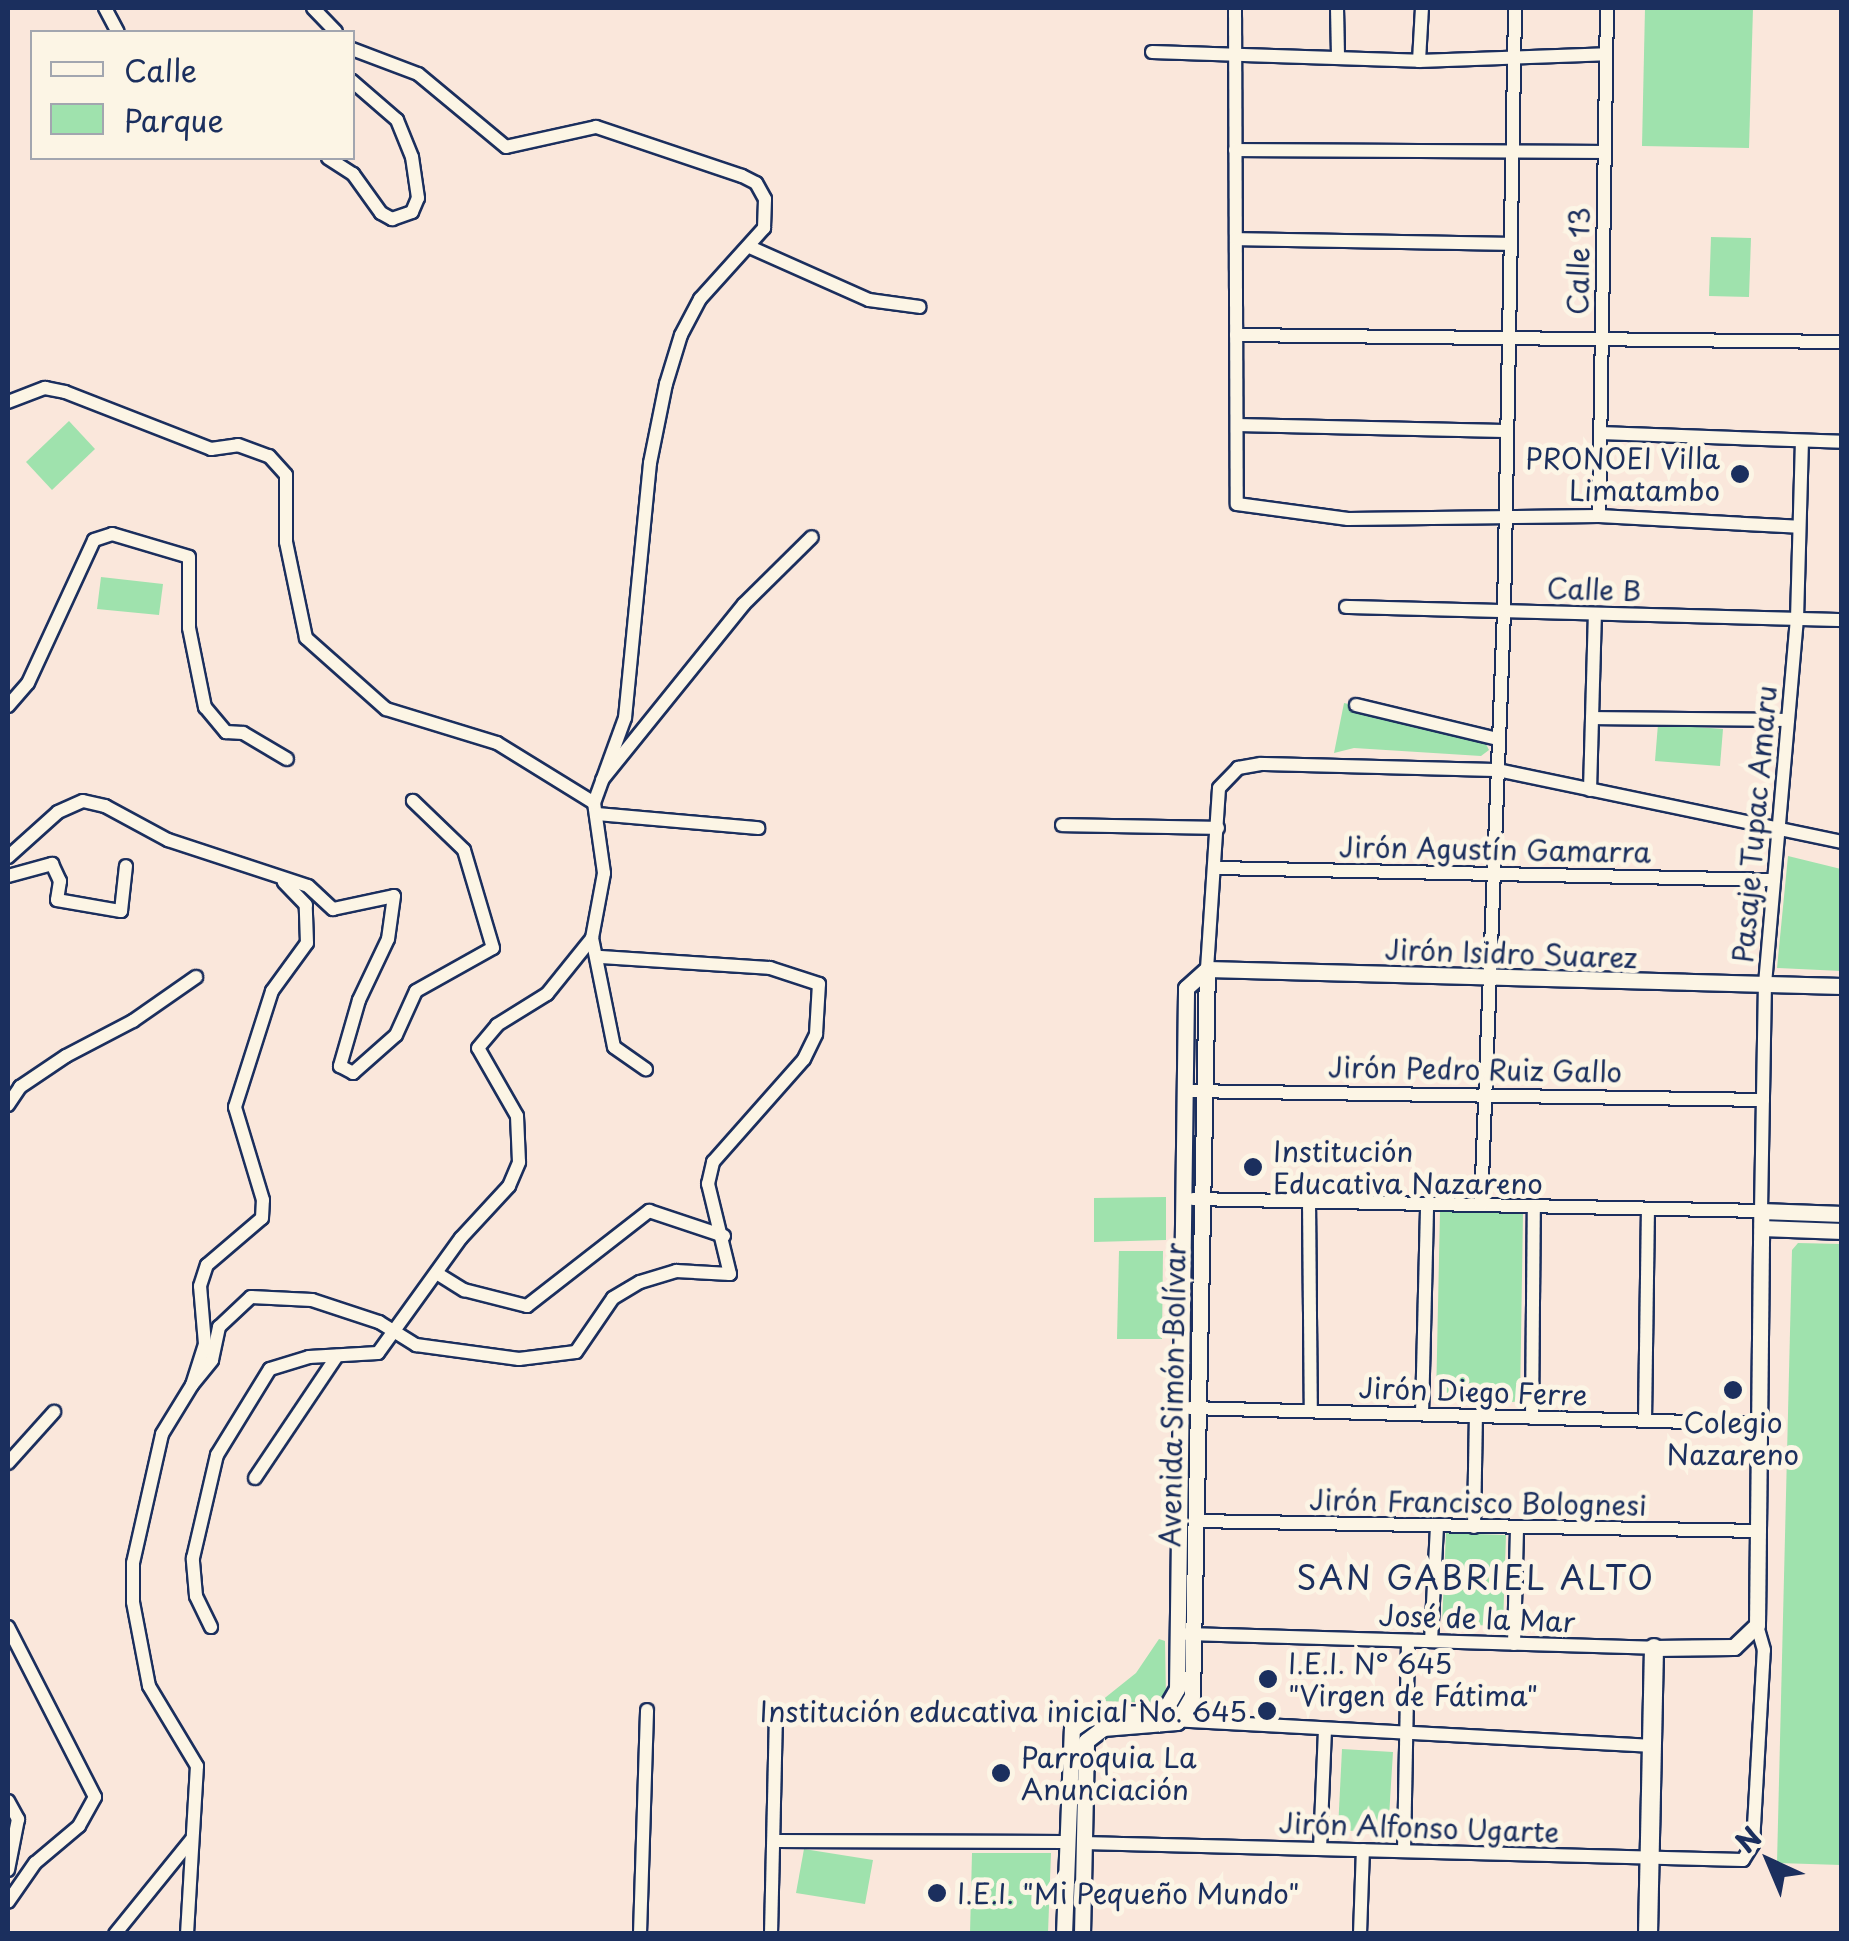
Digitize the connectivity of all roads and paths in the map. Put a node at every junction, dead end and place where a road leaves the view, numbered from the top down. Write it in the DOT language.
graph roads {
  1 [pos="313,8"];
  2 [pos="1235,8"];
  3 [pos="1338,8"];
  4 [pos="1422,8"];
  5 [pos="1515,8"];
  6 [pos="1607,8"];
  7 [pos="324,27"];
  8 [pos="355,50"];
  9 [pos="1152,52"];
  10 [pos="1234,54"];
  11 [pos="1606,54"];
  12 [pos="1338,56"];
  13 [pos="1514,59"];
  14 [pos="1419,61"];
  15 [pos="355,84"];
  16 [pos="1235,150"];
  17 [pos="1513,150"];
  18 [pos="1604,152"];
  19 [pos="331,160"];
  20 [pos="1236,239"];
  21 [pos="1510,244"];
  22 [pos="752,248"];
  23 [pos="920,307"];
  24 [pos="1236,335"];
  25 [pos="1602,335"];
  26 [pos="1507,336"];
  27 [pos="1842,342"];
  28 [pos="8,402"];
  29 [pos="1237,425"];
  30 [pos="1504,431"];
  31 [pos="1600,433"];
  32 [pos="1802,441"];
  33 [pos="1842,442"];
  34 [pos="1599,516"];
  35 [pos="1504,517"];
  36 [pos="1799,527"];
  37 [pos="812,537"];
  38 [pos="1346,607"];
  39 [pos="1504,611"];
  40 [pos="1595,614"];
  41 [pos="1796,619"];
  42 [pos="1842,620"];
  43 [pos="1356,705"];
  44 [pos="8,706"];
  45 [pos="1592,718"];
  46 [pos="1788,720"];
  47 [pos="1498,738"];
  48 [pos="287,760"];
  49 [pos="1498,770"];
  50 [pos="598,786"];
  51 [pos="1590,790"];
  52 [pos="413,801"];
  53 [pos="596,809"];
  54 [pos="1062,825"];
  55 [pos="758,828"];
  56 [pos="1218,828"];
  57 [pos="1780,832"];
  58 [pos="1842,842"];
  59 [pos="8,857"];
  60 [pos="126,866"];
  61 [pos="1216,868"];
  62 [pos="1492,874"];
  63 [pos="8,876"];
  64 [pos="1774,880"];
  65 [pos="284,882"];
  66 [pos="592,938"];
  67 [pos="599,957"];
  68 [pos="1207,969"];
  69 [pos="196,977"];
  70 [pos="1489,977"];
  71 [pos="1765,984"];
  72 [pos="1842,986"];
  73 [pos="646,1069"];
  74 [pos="1194,1090"];
  75 [pos="1484,1092"];
  76 [pos="1763,1100"];
  77 [pos="8,1105"];
  78 [pos="1192,1199"];
  79 [pos="1309,1200"];
  80 [pos="1427,1204"];
  81 [pos="1481,1206"];
  82 [pos="1534,1207"];
  83 [pos="1648,1210"];
  84 [pos="1842,1214"];
  85 [pos="1762,1220"];
  86 [pos="1842,1231"];
  87 [pos="724,1236"];
  88 [pos="438,1274"];
  89 [pos="395,1331"];
  90 [pos="338,1356"];
  91 [pos="192,1385"];
  92 [pos="1189,1408"];
  93 [pos="1311,1410"];
  94 [pos="54,1412"];
  95 [pos="1422,1414"];
  96 [pos="1476,1416"];
  97 [pos="1532,1418"];
  98 [pos="1645,1421"];
  99 [pos="1762,1424"];
  100 [pos="8,1463"];
  101 [pos="255,1478"];
  102 [pos="1195,1521"];
  103 [pos="1436,1526"];
  104 [pos="1474,1527"];
  105 [pos="1517,1528"];
  106 [pos="1760,1531"];
  107 [pos="1757,1625"];
  108 [pos="8,1627"];
  109 [pos="211,1627"];
  110 [pos="1187,1634"];
  111 [pos="1408,1641"];
  112 [pos="1431,1642"];
  113 [pos="1514,1644"];
  114 [pos="1654,1648"];
  115 [pos="647,1710"];
  116 [pos="1162,1713"];
  117 [pos="776,1714"];
  118 [pos="1177,1722"];
  119 [pos="1325,1731"];
  120 [pos="1408,1735"];
  121 [pos="1652,1746"];
  122 [pos="8,1801"];
  123 [pos="192,1838"];
  124 [pos="775,1841"];
  125 [pos="1074,1843"];
  126 [pos="1320,1848"];
  127 [pos="1362,1850"];
  128 [pos="1404,1852"];
  129 [pos="1650,1859"];
  130 [pos="8,1870"];
  131 [pos="8,1902"];
  132 [pos="115,1934"];
  133 [pos="187,1934"];
  134 [pos="640,1934"];
  135 [pos="771,1934"];
  136 [pos="1064,1934"];
  137 [pos="1082,1934"];
  138 [pos="1360,1934"];
  139 [pos="1648,1934"];
  1 -- 7 [label="street"];
  2 -- 10 [label="street"];
  3 -- 12 [label="street"];
  4 -- 14 [label="street"];
  5 -- 13 [label="street"];
  6 -- 11 [label="street, Calle 13"];
  8 -- 22 [label="street"];
  9 -- 10 [label="street"];
  10 -- 12 [label="street"];
  10 -- 16 [label="street"];
  11 -- 13 [label="street"];
  11 -- 18 [label="street, Calle 13"];
  12 -- 14 [label="street"];
  13 -- 14 [label="street"];
  13 -- 17 [label="street"];
  15 -- 19 [label="street"];
  16 -- 17 [label="street"];
  16 -- 20 [label="street"];
  17 -- 18 [label="street"];
  17 -- 21 [label="street"];
  18 -- 25 [label="street, Calle 13"];
  20 -- 21 [label="street"];
  20 -- 24 [label="street"];
  21 -- 26 [label="street"];
  22 -- 23 [label="street"];
  22 -- 50 [label="street"];
  24 -- 26 [label="street"];
  24 -- 29 [label="street"];
  25 -- 26 [label="street"];
  25 -- 27 [label="street"];
  25 -- 31 [label="street, Calle 13"];
  26 -- 30 [label="street"];
  28 -- 53 [label="street"];
  29 -- 30 [label="street"];
  29 -- 35 [label="street"];
  30 -- 35 [label="street"];
  31 -- 32 [label="street"];
  31 -- 34 [label="street, Calle 13"];
  32 -- 33 [label="street"];
  32 -- 36 [label="street, Pasaje Tupac Amaru"];
  34 -- 35 [label="street"];
  34 -- 36 [label="street"];
  35 -- 39 [label="street"];
  36 -- 41 [label="street, Pasaje Tupac Amaru"];
  37 -- 50 [label="street"];
  38 -- 39 [label="street, Calle B"];
  39 -- 40 [label="street, Calle B"];
  39 -- 47 [label="street"];
  40 -- 41 [label="street, Calle B"];
  40 -- 45 [label="street"];
  41 -- 42 [label="street, Calle B"];
  41 -- 46 [label="street, Pasaje Tupac Amaru"];
  43 -- 47 [label="street"];
  44 -- 48 [label="street"];
  45 -- 46 [label="street"];
  45 -- 51 [label="street"];
  46 -- 57 [label="street, Pasaje Tupac Amaru"];
  47 -- 49 [label="street"];
  49 -- 51 [label="street"];
  49 -- 56 [label="street, Avenida Simón Bolívar"];
  49 -- 62 [label="street"];
  50 -- 53 [label="street"];
  51 -- 57 [label="street"];
  52 -- 65 [label="street"];
  53 -- 55 [label="street"];
  53 -- 66 [label="street"];
  54 -- 56 [label="street"];
  56 -- 61 [label="street, Avenida Simón Bolívar"];
  57 -- 58 [label="street"];
  57 -- 64 [label="street, Pasaje Tupac Amaru"];
  59 -- 65 [label="street"];
  60 -- 63 [label="street"];
  61 -- 62 [label="street, Jirón Agustín Gamarra"];
  61 -- 68 [label="street, Avenida Simón Bolívar"];
  62 -- 64 [label="street, Jirón Agustín Gamarra"];
  62 -- 70 [label="street"];
  64 -- 71 [label="street, Pasaje Tupac Amaru"];
  65 -- 91 [label="street"];
  66 -- 67 [label="street"];
  66 -- 88 [label="street"];
  67 -- 73 [label="street"];
  67 -- 87 [label="street"];
  68 -- 70 [label="street, Jirón Isidro Suarez"];
  68 -- 74 [label="street, Avenida Simón Bolívar"];
  68 -- 74 [label="street, Avenida Simón Bolívar"];
  69 -- 77 [label="street"];
  70 -- 71 [label="street, Jirón Isidro Suarez"];
  70 -- 75 [label="street"];
  71 -- 72 [label="street, Jirón Isidro Suarez"];
  71 -- 76 [label="street, Pasaje Tupac Amaru"];
  74 -- 75 [label="street, Jirón Pedro Ruiz Gallo"];
  74 -- 78 [label="street, Avenida Simón Bolívar"];
  75 -- 76 [label="street, Jirón Pedro Ruiz Gallo"];
  75 -- 81 [label="street"];
  76 -- 85 [label="street, Pasaje Tupac Amaru"];
  78 -- 79 [label="street"];
  78 -- 92 [label="street, Avenida Simón Bolívar"];
  79 -- 80 [label="street"];
  79 -- 93 [label="street"];
  80 -- 81 [label="street"];
  80 -- 95 [label="street"];
  81 -- 82 [label="street"];
  82 -- 83 [label="street"];
  82 -- 97 [label="street"];
  83 -- 85 [label="street"];
  83 -- 98 [label="street"];
  84 -- 85 [label="street"];
  85 -- 86 [label="street"];
  85 -- 99 [label="street"];
  87 -- 88 [label="street"];
  87 -- 89 [label="street"];
  88 -- 89 [label="street"];
  89 -- 90 [label="street"];
  89 -- 91 [label="street"];
  90 -- 101 [label="street"];
  90 -- 109 [label="street"];
  91 -- 123 [label="street"];
  92 -- 93 [label="street, Jirón Diego Ferre"];
  92 -- 102 [label="street, Avenida Simón Bolívar"];
  92 -- 110 [label="street, Avenida Simón Bolívar"];
  93 -- 95 [label="street, Jirón Diego Ferre"];
  94 -- 100 [label="street"];
  95 -- 96 [label="street, Jirón Diego Ferre"];
  96 -- 97 [label="street, Jirón Diego Ferre"];
  96 -- 104 [label="street"];
  97 -- 98 [label="street, Jirón Diego Ferre"];
  98 -- 99 [label="street, Jirón Diego Ferre"];
  99 -- 106 [label="street"];
  102 -- 103 [label="street, Jirón Francisco Bolognesi"];
  102 -- 110 [label="street, Avenida Simón Bolívar"];
  103 -- 104 [label="street, Jirón Francisco Bolognesi"];
  103 -- 112 [label="street"];
  104 -- 105 [label="street, Jirón Francisco Bolognesi"];
  105 -- 106 [label="street, Jirón Francisco Bolognesi"];
  105 -- 113 [label="street"];
  106 -- 107 [label="street"];
  107 -- 114 [label="street"];
  107 -- 129 [label="street, Jirón Alfonso Ugarte"];
  108 -- 131 [label="street"];
  110 -- 111 [label="street, José de la Mar"];
  110 -- 116 [label="street, Avenida Simón Bolívar"];
  110 -- 118 [label="street, Avenida Simón Bolívar"];
  111 -- 112 [label="street, José de la Mar"];
  111 -- 120 [label="street"];
  112 -- 113 [label="street, José de la Mar"];
  113 -- 114 [label="street, José de la Mar"];
  114 -- 121 [label="main road"];
  115 -- 134 [label="street"];
  116 -- 118 [label="street"];
  116 -- 125 [label="street"];
  117 -- 124 [label="street"];
  118 -- 119 [label="street"];
  118 -- 125 [label="street"];
  119 -- 120 [label="street"];
  119 -- 126 [label="street"];
  120 -- 121 [label="street"];
  120 -- 128 [label="street"];
  121 -- 129 [label="main road"];
  122 -- 130 [label="street"];
  123 -- 132 [label="street"];
  123 -- 133 [label="street"];
  124 -- 125 [label="street, Jirón Alfonso Ugarte"];
  124 -- 135 [label="street"];
  125 -- 126 [label="street, Jirón Alfonso Ugarte"];
  125 -- 136 [label="street"];
  125 -- 137 [label="street"];
  126 -- 127 [label="street, Jirón Alfonso Ugarte"];
  127 -- 128 [label="street, Jirón Alfonso Ugarte"];
  127 -- 138 [label="street"];
  128 -- 129 [label="street, Jirón Alfonso Ugarte"];
  129 -- 139 [label="main road"];
}
